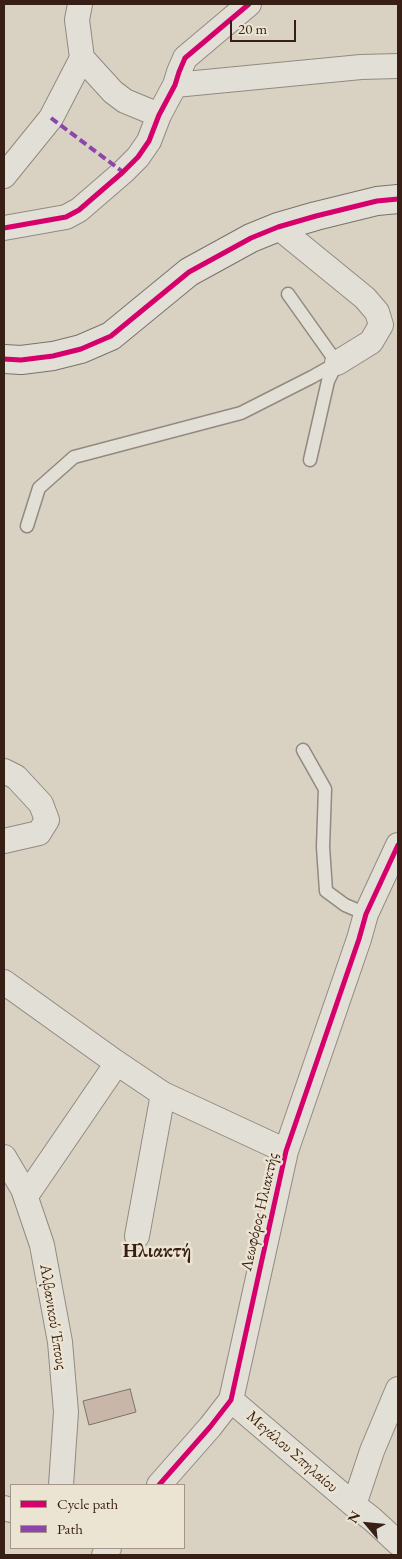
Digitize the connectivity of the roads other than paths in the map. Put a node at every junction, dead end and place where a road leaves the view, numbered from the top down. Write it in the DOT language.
graph roads {
  1 [pos="80,4"];
  2 [pos="250,4"];
  3 [pos="82,58"];
  4 [pos="398,66"];
  5 [pos="175,85"];
  6 [pos="159,116"];
  7 [pos="4,176"];
  8 [pos="398,199"];
  9 [pos="278,227"];
  10 [pos="4,228"];
  11 [pos="288,294"];
  12 [pos="4,360"];
  13 [pos="336,363"];
  14 [pos="310,460"];
  15 [pos="27,526"];
  16 [pos="303,750"];
  17 [pos="4,771"];
  18 [pos="4,841"];
  19 [pos="398,845"];
  20 [pos="366,914"];
  21 [pos="4,982"];
  22 [pos="117,1063"];
  23 [pos="164,1094"];
  24 [pos="286,1151"];
  25 [pos="4,1157"];
  26 [pos="26,1196"];
  27 [pos="137,1236"];
  28 [pos="398,1389"];
  29 [pos="231,1400"];
  30 [pos="61,1484"];
  31 [pos="160,1484"];
  32 [pos="354,1505"];
  33 [pos="398,1543"];
  1 -- 3 [label="street"];
  2 -- 5 [label="street"];
  3 -- 6 [label="street"];
  3 -- 7 [label="street"];
  4 -- 5 [label="street"];
  5 -- 6 [label="street"];
  6 -- 10 [label="street"];
  8 -- 9 [label="street"];
  9 -- 12 [label="street"];
  9 -- 13 [label="street"];
  11 -- 13 [label="lane"];
  13 -- 14 [label="lane"];
  13 -- 15 [label="lane"];
  16 -- 20 [label="lane"];
  17 -- 18 [label="street"];
  19 -- 20 [label="street, Λεωφόρος Ηλιακτής"];
  20 -- 24 [label="street, Λεωφόρος Ηλιακτής"];
  21 -- 22 [label="street"];
  22 -- 23 [label="street"];
  22 -- 26 [label="street"];
  23 -- 24 [label="street"];
  23 -- 27 [label="street"];
  24 -- 29 [label="street, Λεωφόρος Ηλιακτής"];
  25 -- 26 [label="street, Αλβανικού Έπους"];
  26 -- 30 [label="street, Αλβανικού Έπους"];
  28 -- 32 [label="street"];
  29 -- 31 [label="street, Λεωφόρος Ηλιακτής"];
  29 -- 32 [label="street, Μεγάλου Σπηλαίου"];
  32 -- 33 [label="street, Μεγάλου Σπηλαίου"];
}
